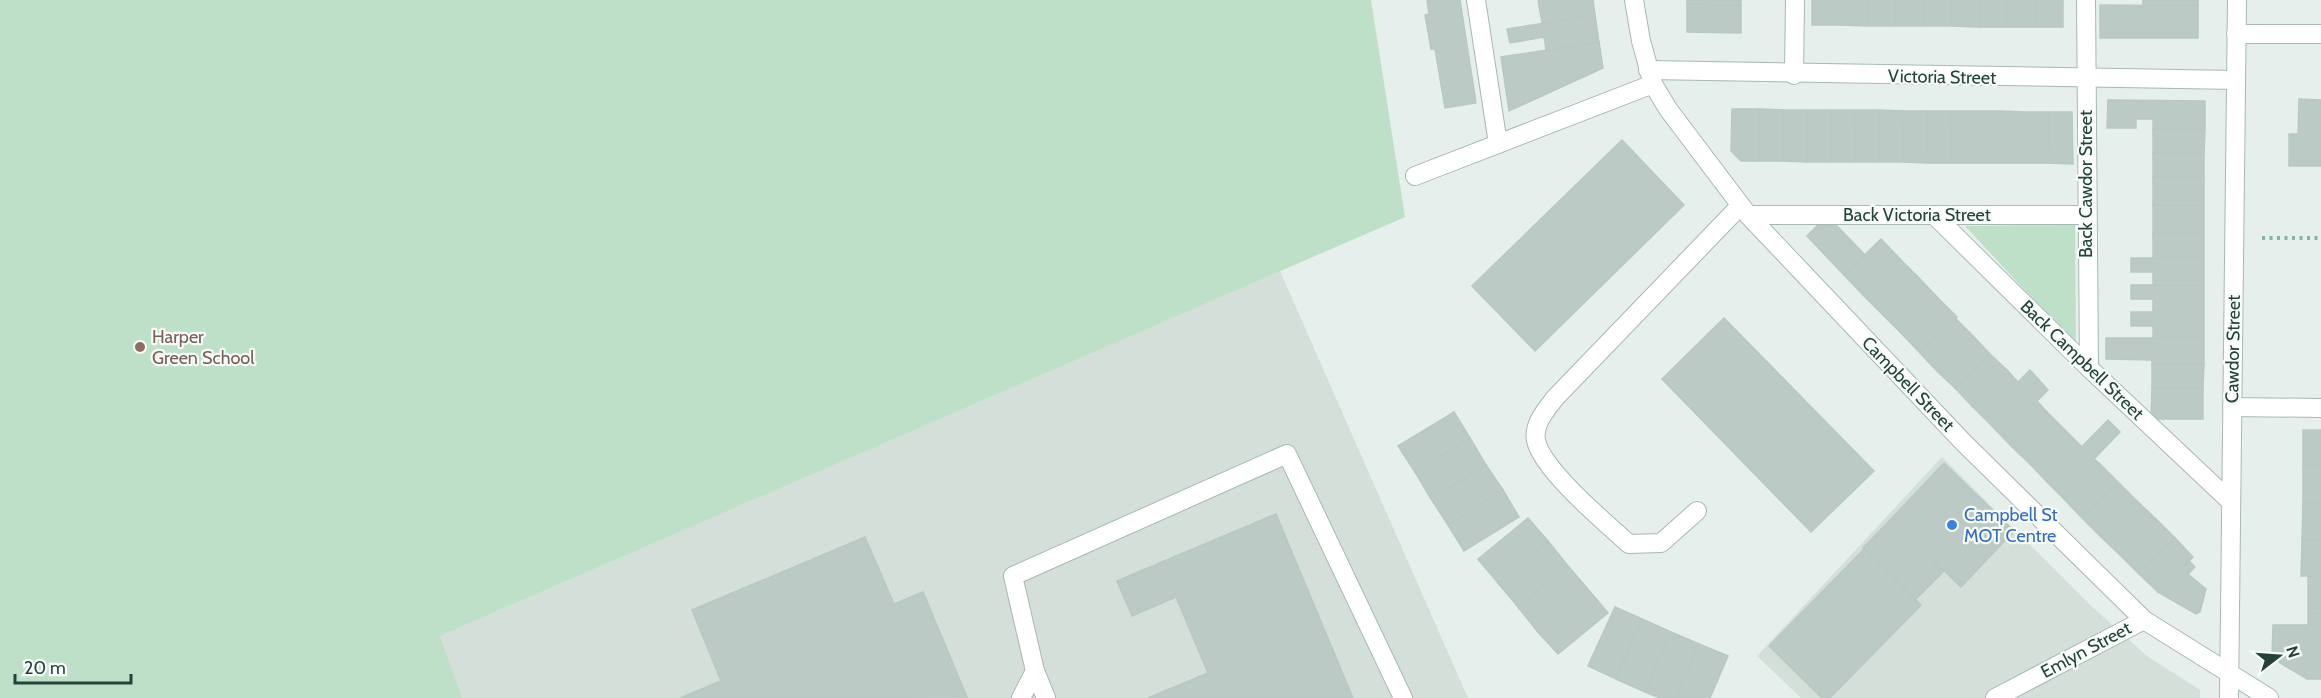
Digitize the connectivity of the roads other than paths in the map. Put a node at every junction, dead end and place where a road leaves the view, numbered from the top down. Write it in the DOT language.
graph roads {
  1 [pos="1476,0"];
  2 [pos="1634,0"];
  3 [pos="1795,0"];
  4 [pos="2086,0"];
  5 [pos="2237,0"];
  6 [pos="2236,34"];
  7 [pos="2321,34"];
  8 [pos="1794,75"];
  9 [pos="1650,77"];
  10 [pos="2086,79"];
  11 [pos="2236,80"];
  12 [pos="1497,144"];
  13 [pos="1414,176"];
  14 [pos="1744,211"];
  15 [pos="1934,215"];
  16 [pos="2085,215"];
  17 [pos="2089,368"];
  18 [pos="2232,407"];
  19 [pos="2321,408"];
  20 [pos="2232,502"];
  21 [pos="1697,511"];
  22 [pos="2144,620"];
  23 [pos="1035,671"];
  24 [pos="2229,674"];
  25 [pos="1021,698"];
  26 [pos="1046,698"];
  27 [pos="1402,698"];
  28 [pos="1995,698"];
  29 [pos="2229,698"];
  30 [pos="2269,698"];
  1 -- 12 [label="street"];
  2 -- 9 [label="street, Campbell Street"];
  3 -- 8 [label="street"];
  4 -- 10 [label="street, Back Cawdor Street"];
  5 -- 6 [label="street, Cawdor Street"];
  6 -- 7 [label="street"];
  6 -- 11 [label="street, Cawdor Street"];
  8 -- 9 [label="street, Victoria Street"];
  8 -- 10 [label="street, Victoria Street"];
  9 -- 12 [label="street"];
  9 -- 14 [label="street, Campbell Street"];
  10 -- 11 [label="street, Victoria Street"];
  10 -- 16 [label="street, Back Cawdor Street"];
  11 -- 18 [label="street, Cawdor Street"];
  12 -- 13 [label="street"];
  14 -- 15 [label="street, Back Victoria Street"];
  14 -- 21 [label="street"];
  14 -- 22 [label="street, Campbell Street"];
  15 -- 16 [label="street, Back Victoria Street"];
  15 -- 17 [label="street, Back Campbell Street"];
  16 -- 17 [label="street, Back Cawdor Street"];
  17 -- 20 [label="street, Back Campbell Street"];
  18 -- 19 [label="street"];
  18 -- 20 [label="street, Cawdor Street"];
  20 -- 24 [label="street, Cawdor Street"];
  22 -- 24 [label="street, Campbell Street"];
  22 -- 28 [label="street, Emlyn Street"];
  23 -- 25 [label="street"];
  23 -- 26 [label="street"];
  23 -- 27 [label="street"];
  24 -- 29 [label="street, Cawdor Street"];
  24 -- 30 [label="street, Campbell Street"];
}
